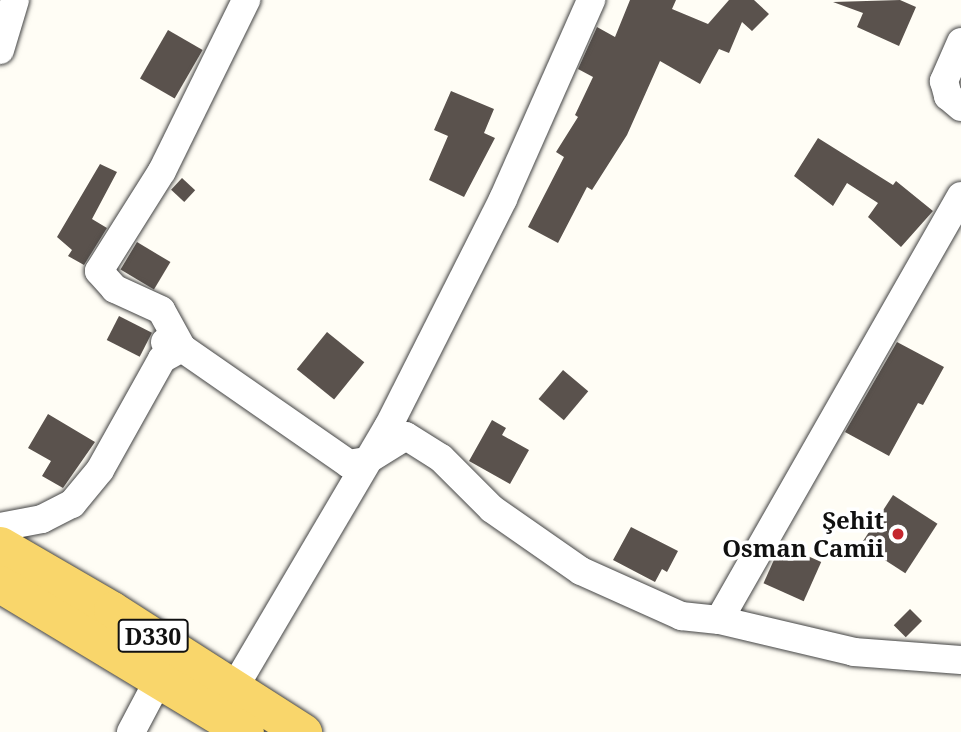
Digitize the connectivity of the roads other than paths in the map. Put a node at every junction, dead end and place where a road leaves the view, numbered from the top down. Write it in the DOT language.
graph roads {
  1 [pos="15,0"];
  2 [pos="246,0"];
  3 [pos="591,0"];
  4 [pos="961,42"];
  5 [pos="0,50"];
  6 [pos="961,107"];
  7 [pos="961,196"];
  8 [pos="170,344"];
  9 [pos="366,461"];
  10 [pos="0,527"];
  11 [pos="0,545"];
  12 [pos="0,584"];
  13 [pos="719,620"];
  14 [pos="961,660"];
  15 [pos="159,679"];
  16 [pos="234,688"];
  17 [pos="131,732"];
  18 [pos="245,732"];
  19 [pos="303,732"];
  1 -- 5 [label="street"];
  2 -- 8 [label="street"];
  3 -- 9 [label="street"];
  4 -- 6 [label="street"];
  7 -- 13 [label="street"];
  8 -- 9 [label="street"];
  8 -- 10 [label="street"];
  9 -- 13 [label="street"];
  9 -- 16 [label="street"];
  11 -- 16 [label="main road, D330"];
  12 -- 15 [label="main road, D330"];
  13 -- 14 [label="street"];
  15 -- 17 [label="street"];
  15 -- 18 [label="main road, D330"];
  16 -- 19 [label="main road, D330"];
}
